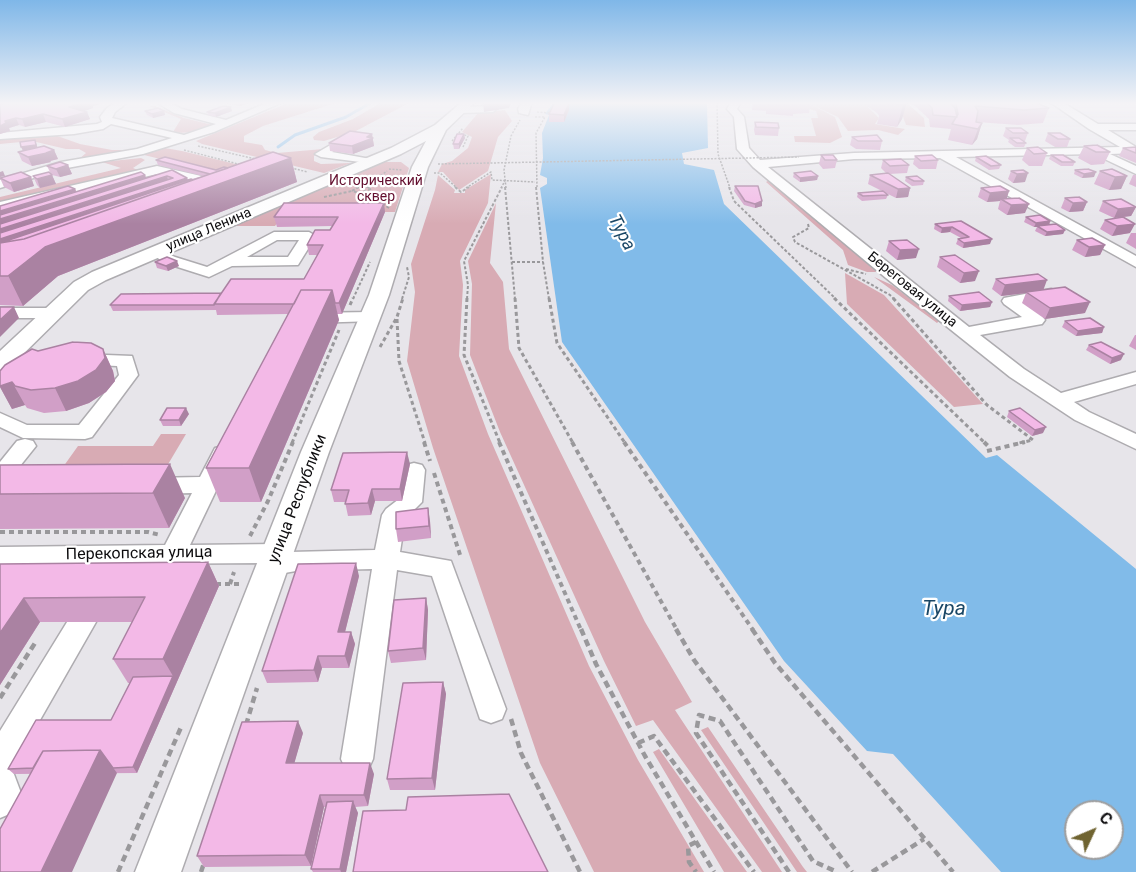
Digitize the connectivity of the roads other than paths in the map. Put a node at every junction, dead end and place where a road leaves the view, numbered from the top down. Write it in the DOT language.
graph roads {
  1 [pos="17,143"];
  2 [pos="172,143"];
  3 [pos="340,143"];
  4 [pos="417,143"];
  5 [pos="434,143"];
  6 [pos="742,143"];
  7 [pos="1121,143"];
  8 [pos="0,145"];
  9 [pos="1135,150"];
  10 [pos="1096,151"];
  11 [pos="939,152"];
  12 [pos="754,165"];
  13 [pos="380,166"];
  14 [pos="425,168"];
  15 [pos="1136,170"];
  16 [pos="0,183"];
  17 [pos="208,195"];
  18 [pos="0,206"];
  19 [pos="156,252"];
  20 [pos="1134,260"];
  21 [pos="230,261"];
  22 [pos="1052,294"];
  23 [pos="0,313"];
  24 [pos="53,314"];
  25 [pos="357,317"];
  26 [pos="293,318"];
  27 [pos="965,333"];
  28 [pos="61,363"];
  29 [pos="6,366"];
  30 [pos="1136,378"];
  31 [pos="1058,400"];
  32 [pos="0,419"];
  33 [pos="233,433"];
  34 [pos="1136,442"];
  35 [pos="25,447"];
  36 [pos="414,471"];
  37 [pos="0,476"];
  38 [pos="206,485"];
  39 [pos="23,486"];
  40 [pos="126,486"];
  41 [pos="0,487"];
  42 [pos="176,547"];
  43 [pos="0,556"];
  44 [pos="386,559"];
  45 [pos="261,560"];
  46 [pos="82,622"];
  47 [pos="491,709"];
  48 [pos="357,759"];
  49 [pos="0,760"];
  50 [pos="0,779"];
  51 [pos="0,801"];
  52 [pos="158,872"];
  1 -- 8 [label="street"];
  2 -- 16 [label="street"];
  3 -- 13 [label="street"];
  4 -- 13 [label="main road, улица Ленина"];
  5 -- 14 [label="main road, улица Республики"];
  6 -- 12 [label="street, Береговая улица"];
  7 -- 9 [label="street"];
  9 -- 10 [label="street"];
  10 -- 11 [label="street"];
  10 -- 15 [label="street"];
  11 -- 12 [label="street"];
  11 -- 20 [label="street"];
  12 -- 27 [label="street, Береговая улица"];
  13 -- 14 [label="main road"];
  13 -- 19 [label="main road, улица Ленина"];
  14 -- 25 [label="main road, улица Республики"];
  17 -- 18 [label="street"];
  19 -- 21 [label="street"];
  19 -- 24 [label="main road, улица Ленина"];
  22 -- 27 [label="street"];
  23 -- 24 [label="street"];
  24 -- 29 [label="main road, улица Ленина"];
  25 -- 26 [label="street"];
  25 -- 45 [label="main road, улица Республики"];
  27 -- 31 [label="street, Береговая улица"];
  28 -- 32 [label="street"];
  30 -- 31 [label="street"];
  31 -- 34 [label="street, Береговая улица"];
  33 -- 38 [label="street"];
  35 -- 37 [label="street"];
  36 -- 44 [label="street"];
  38 -- 40 [label="street"];
  38 -- 42 [label="street"];
  39 -- 41 [label="street"];
  42 -- 43 [label="street, Перекопская улица"];
  42 -- 45 [label="street, Перекопская улица"];
  44 -- 45 [label="street, Перекопская улица"];
  44 -- 47 [label="street, Перекопская улица"];
  44 -- 48 [label="street"];
  45 -- 52 [label="main road, улица Республики"];
  46 -- 49 [label="street"];
  50 -- 51 [label="street"];
}
